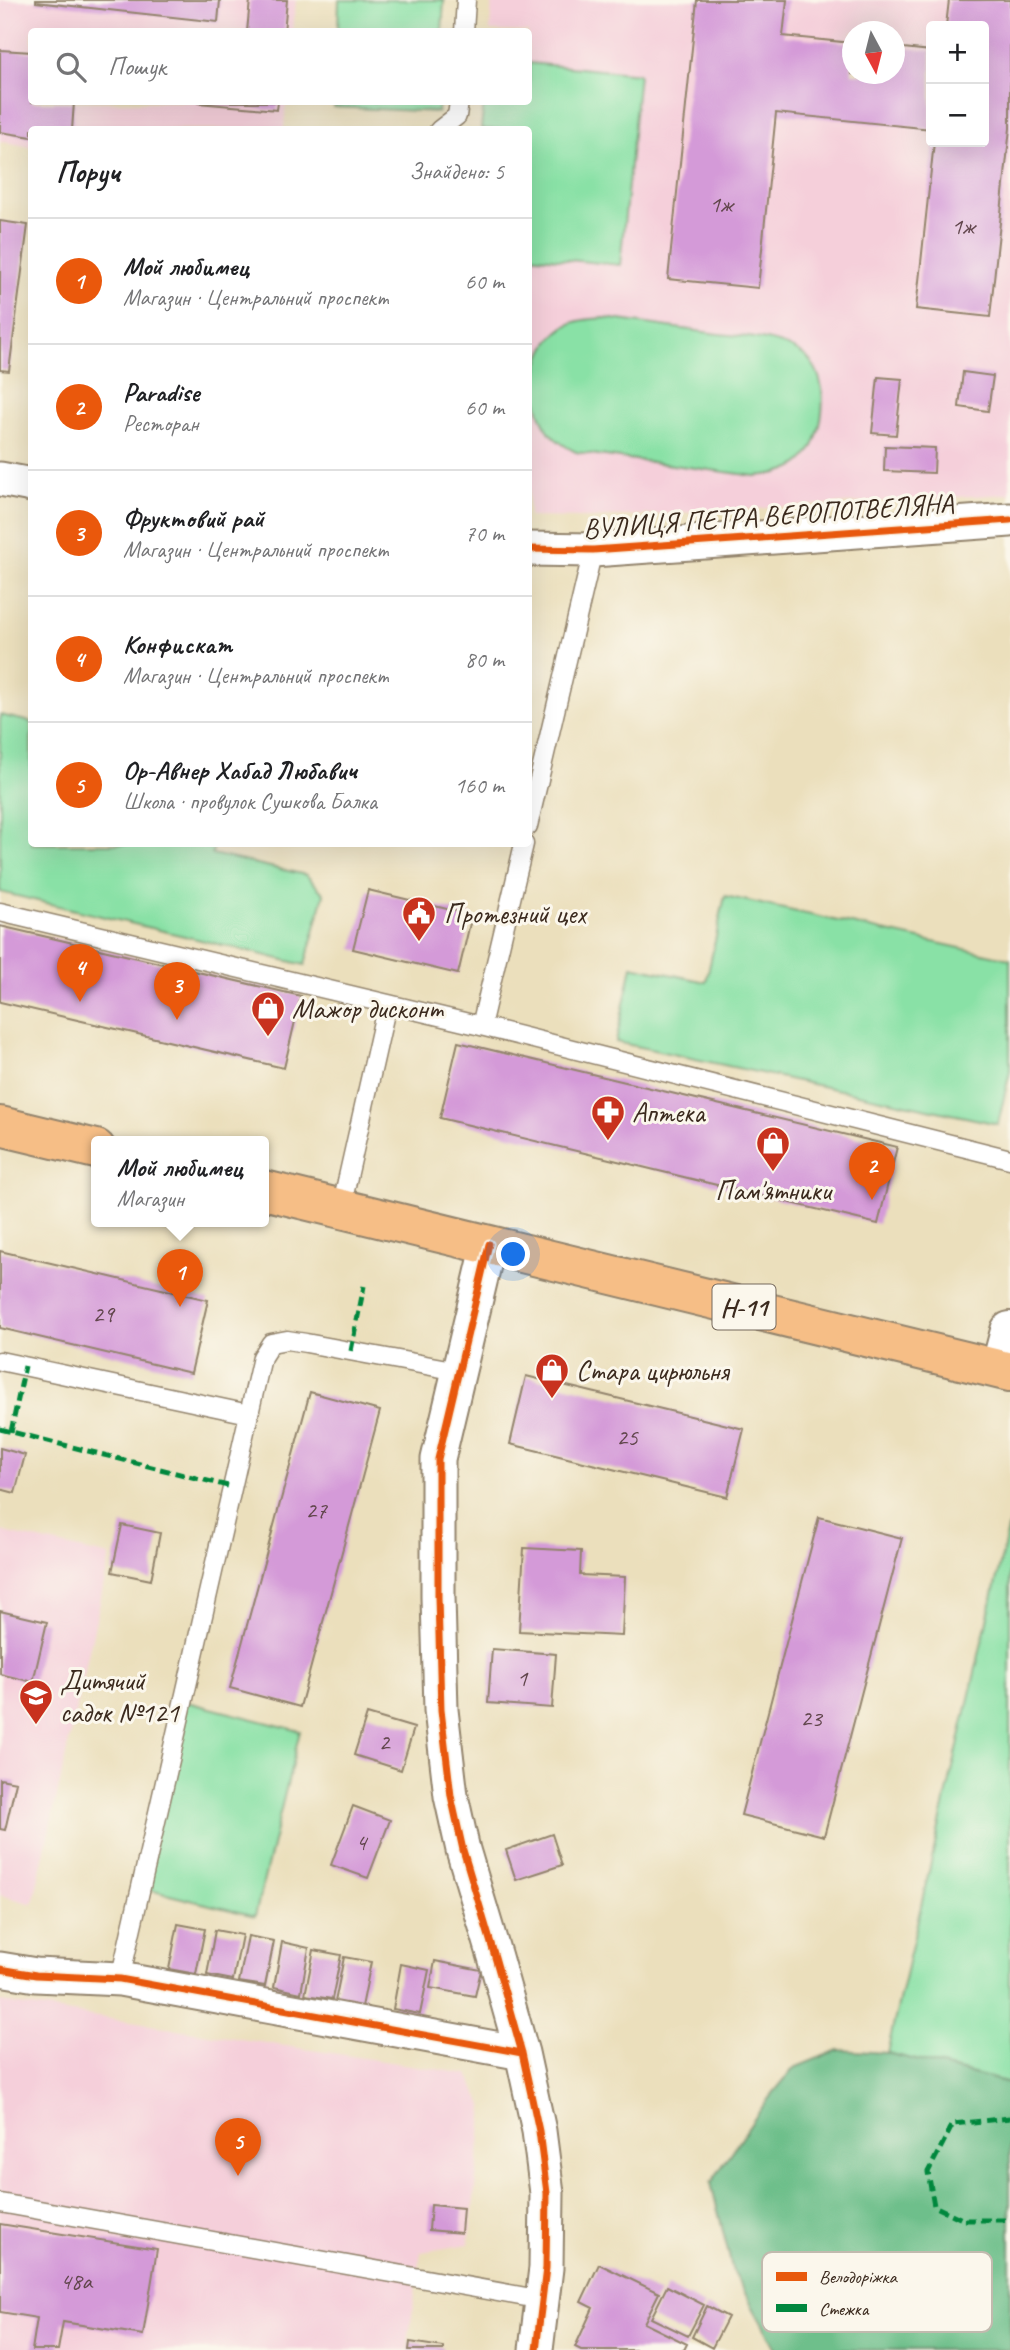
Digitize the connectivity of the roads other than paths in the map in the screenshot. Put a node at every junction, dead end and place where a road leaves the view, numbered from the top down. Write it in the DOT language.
graph roads {
  1 [pos="467,0"];
  2 [pos="464,28"];
  3 [pos="459,105"];
  4 [pos="444,126"];
  5 [pos="0,479"];
  6 [pos="28,484"];
  7 [pos="1010,520"];
  8 [pos="532,549"];
  9 [pos="593,550"];
  10 [pos="532,809"];
  11 [pos="523,847"];
  12 [pos="0,912"];
  13 [pos="387,1004"];
  14 [pos="481,1026"];
  15 [pos="0,1126"];
  16 [pos="91,1148"];
  17 [pos="1010,1159"];
  18 [pos="269,1191"];
  19 [pos="341,1208"];
  20 [pos="489,1244"];
  21 [pos="1010,1331"];
  22 [pos="0,1361"];
  23 [pos="458,1371"];
  24 [pos="1005,1371"];
  25 [pos="249,1414"];
  26 [pos="0,1969"];
  27 [pos="120,1979"];
  28 [pos="522,2053"];
  29 [pos="0,2203"];
  30 [pos="542,2301"];
  31 [pos="536,2350"];
  1 -- 2 [label="lane"];
  3 -- 4 [label="lane"];
  5 -- 6 [label="street"];
  7 -- 9 [label="street, ВУЛИЦЯ ПЕТРА ВЕРОПОТВЕЛЯНА"];
  8 -- 9 [label="street, ВУЛИЦЯ ПЕТРА ВЕРОПОТВЕЛЯНА"];
  9 -- 10 [label="lane"];
  11 -- 14 [label="lane"];
  12 -- 13 [label="lane"];
  13 -- 14 [label="lane"];
  13 -- 19 [label="lane"];
  14 -- 17 [label="lane"];
  15 -- 16 [label="main road"];
  18 -- 19 [label="main road, Н-11"];
  19 -- 20 [label="main road, Н-11"];
  20 -- 23 [label="street"];
  20 -- 24 [label="main road, Н-11"];
  21 -- 24 [label="street"];
  22 -- 25 [label="lane"];
  23 -- 25 [label="lane"];
  23 -- 28 [label="street"];
  25 -- 27 [label="lane"];
  26 -- 27 [label="street"];
  27 -- 28 [label="street"];
  28 -- 30 [label="street"];
  29 -- 30 [label="lane"];
  30 -- 31 [label="street"];
}
